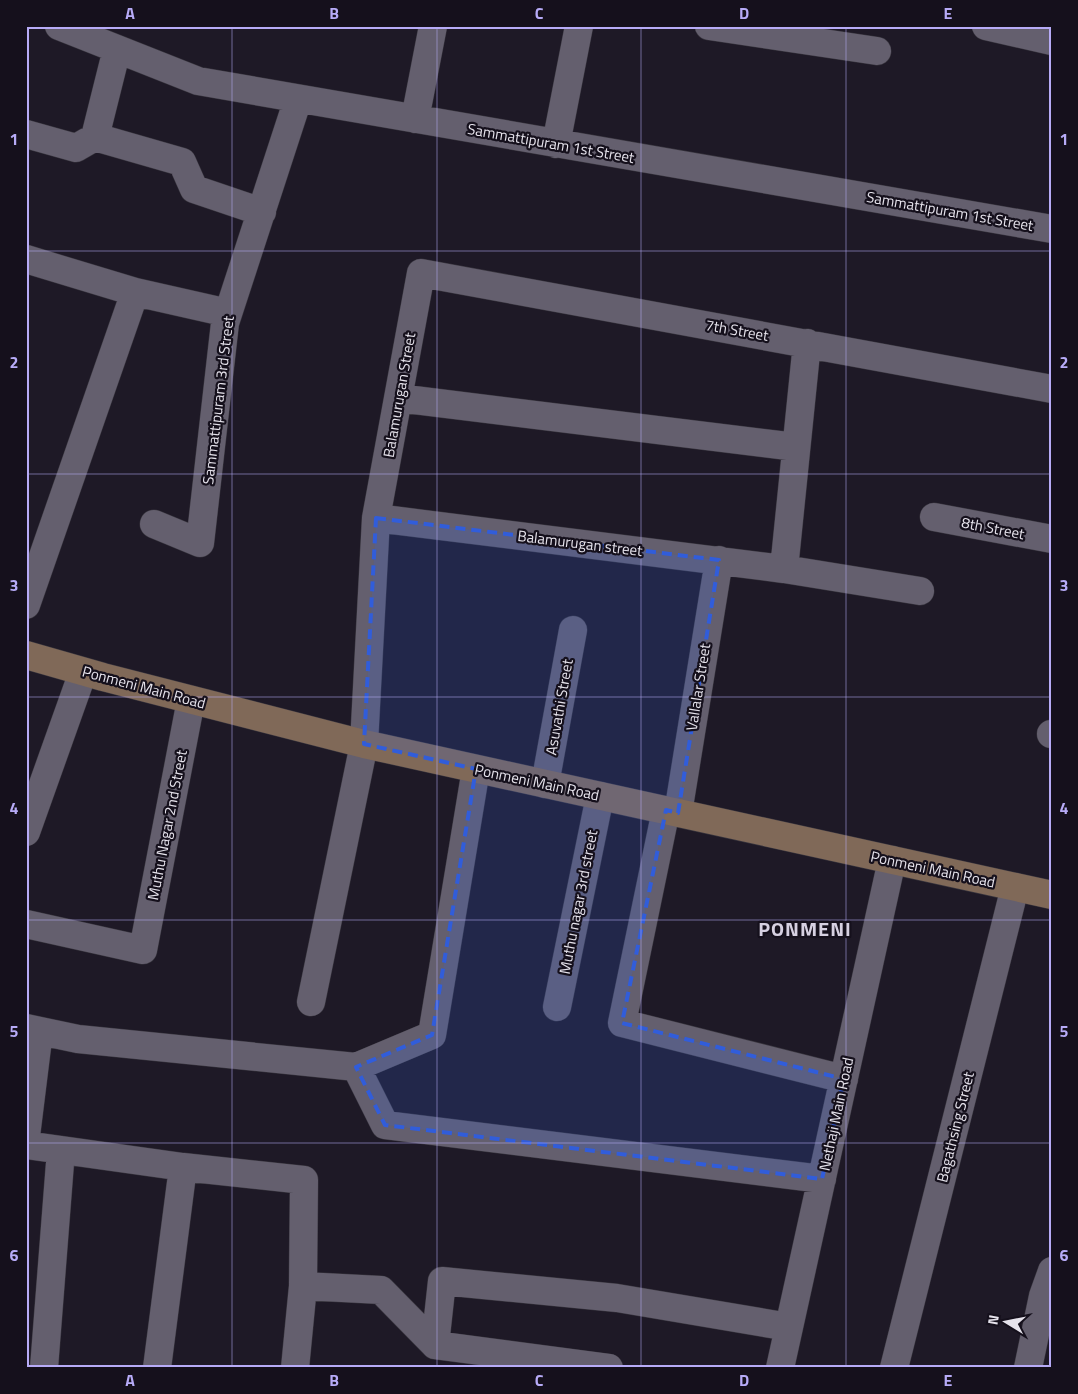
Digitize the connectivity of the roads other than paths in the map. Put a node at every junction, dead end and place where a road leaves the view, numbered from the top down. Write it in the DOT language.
graph roads {
  1 [pos="59,26"];
  2 [pos="433,26"];
  3 [pos="579,26"];
  4 [pos="709,26"];
  5 [pos="986,26"];
  6 [pos="1052,41"];
  7 [pos="117,49"];
  8 [pos="878,51"];
  9 [pos="298,99"];
  10 [pos="415,119"];
  11 [pos="26,134"];
  12 [pos="95,136"];
  13 [pos="556,144"];
  14 [pos="262,212"];
  15 [pos="1052,229"];
  16 [pos="26,259"];
  17 [pos="421,273"];
  18 [pos="135,292"];
  19 [pos="228,313"];
  20 [pos="807,343"];
  21 [pos="1052,388"];
  22 [pos="398,398"];
  23 [pos="796,447"];
  24 [pos="934,517"];
  25 [pos="376,518"];
  26 [pos="154,524"];
  27 [pos="1052,539"];
  28 [pos="719,560"];
  29 [pos="784,568"];
  30 [pos="920,591"];
  31 [pos="26,604"];
  32 [pos="573,630"];
  33 [pos="26,656"];
  34 [pos="83,672"];
  35 [pos="191,700"];
  36 [pos="364,744"];
  37 [pos="476,769"];
  38 [pos="545,784"];
  39 [pos="600,796"];
  40 [pos="672,812"];
  41 [pos="26,832"];
  42 [pos="892,860"];
  43 [pos="1016,887"];
  44 [pos="1052,895"];
  45 [pos="26,924"];
  46 [pos="311,1002"];
  47 [pos="557,1007"];
  48 [pos="33,1029"];
  49 [pos="356,1067"];
  50 [pos="844,1079"];
  51 [pos="26,1136"];
  52 [pos="26,1145"];
  53 [pos="61,1150"];
  54 [pos="183,1167"];
  55 [pos="822,1179"];
  56 [pos="1052,1271"];
  57 [pos="304,1286"];
  58 [pos="788,1328"];
  59 [pos="435,1345"];
  60 [pos="44,1368"];
  61 [pos="157,1368"];
  62 [pos="295,1368"];
  63 [pos="610,1368"];
  64 [pos="780,1368"];
  65 [pos="894,1368"];
  66 [pos="1028,1368"];
  1 -- 7 [label="street, Sammattipuram 1st Street"];
  2 -- 10 [label="street"];
  3 -- 13 [label="street"];
  4 -- 8 [label="street"];
  5 -- 6 [label="street"];
  7 -- 9 [label="street, Sammattipuram 1st Street"];
  7 -- 12 [label="street"];
  9 -- 10 [label="street, Sammattipuram 1st Street"];
  9 -- 14 [label="street, Sammattipuram 3rd Street"];
  10 -- 13 [label="street, Sammattipuram 1st Street"];
  11 -- 12 [label="street"];
  12 -- 14 [label="street"];
  13 -- 15 [label="street, Sammattipuram 1st Street"];
  14 -- 19 [label="street, Sammattipuram 3rd Street"];
  16 -- 18 [label="street"];
  17 -- 20 [label="street, 7th Street"];
  17 -- 22 [label="street, Balamurugan Street"];
  18 -- 19 [label="street"];
  18 -- 31 [label="street"];
  19 -- 26 [label="street, Sammattipuram 3rd Street"];
  20 -- 21 [label="street, 7th Street"];
  20 -- 23 [label="street"];
  22 -- 23 [label="street"];
  22 -- 25 [label="street, Balamurugan Street"];
  23 -- 29 [label="street"];
  24 -- 27 [label="street, 8th Street"];
  25 -- 28 [label="street, Balamurugan street"];
  25 -- 36 [label="street"];
  28 -- 29 [label="street, Balamurugan street"];
  28 -- 40 [label="street, Vallalar Street"];
  29 -- 30 [label="street, Balamurugan street"];
  32 -- 38 [label="street, Asuvathi Street"];
  33 -- 34 [label="street, Ponmeni Main Road"];
  34 -- 35 [label="street, Ponmeni Main Road"];
  34 -- 41 [label="street"];
  35 -- 36 [label="street, Ponmeni Main Road"];
  35 -- 45 [label="street, Muthu Nagar 2nd Street"];
  36 -- 37 [label="street, Ponmeni Main Road"];
  36 -- 46 [label="street"];
  37 -- 38 [label="street, Ponmeni Main Road"];
  37 -- 49 [label="street"];
  38 -- 39 [label="street, Ponmeni Main Road"];
  39 -- 40 [label="street, Ponmeni Main Road"];
  39 -- 47 [label="street, Muthu nagar 3rd street"];
  40 -- 42 [label="street, Ponmeni Main Road"];
  40 -- 50 [label="street, Vallalar Street"];
  42 -- 43 [label="street, Ponmeni Main Road"];
  42 -- 50 [label="street, Nethaji Main Road"];
  43 -- 44 [label="street, Ponmeni Main Road"];
  43 -- 65 [label="street, Bagathsing Street"];
  48 -- 49 [label="street"];
  48 -- 51 [label="street"];
  49 -- 55 [label="street"];
  50 -- 55 [label="street, Nethaji Main Road"];
  52 -- 53 [label="street"];
  53 -- 54 [label="street"];
  53 -- 60 [label="street"];
  54 -- 57 [label="street"];
  54 -- 61 [label="street"];
  55 -- 58 [label="street, Nethaji Main Road"];
  56 -- 66 [label="street"];
  57 -- 59 [label="street"];
  57 -- 62 [label="street"];
  58 -- 59 [label="street"];
  58 -- 64 [label="street, Nethaji Main Road"];
  59 -- 63 [label="street"];
}
